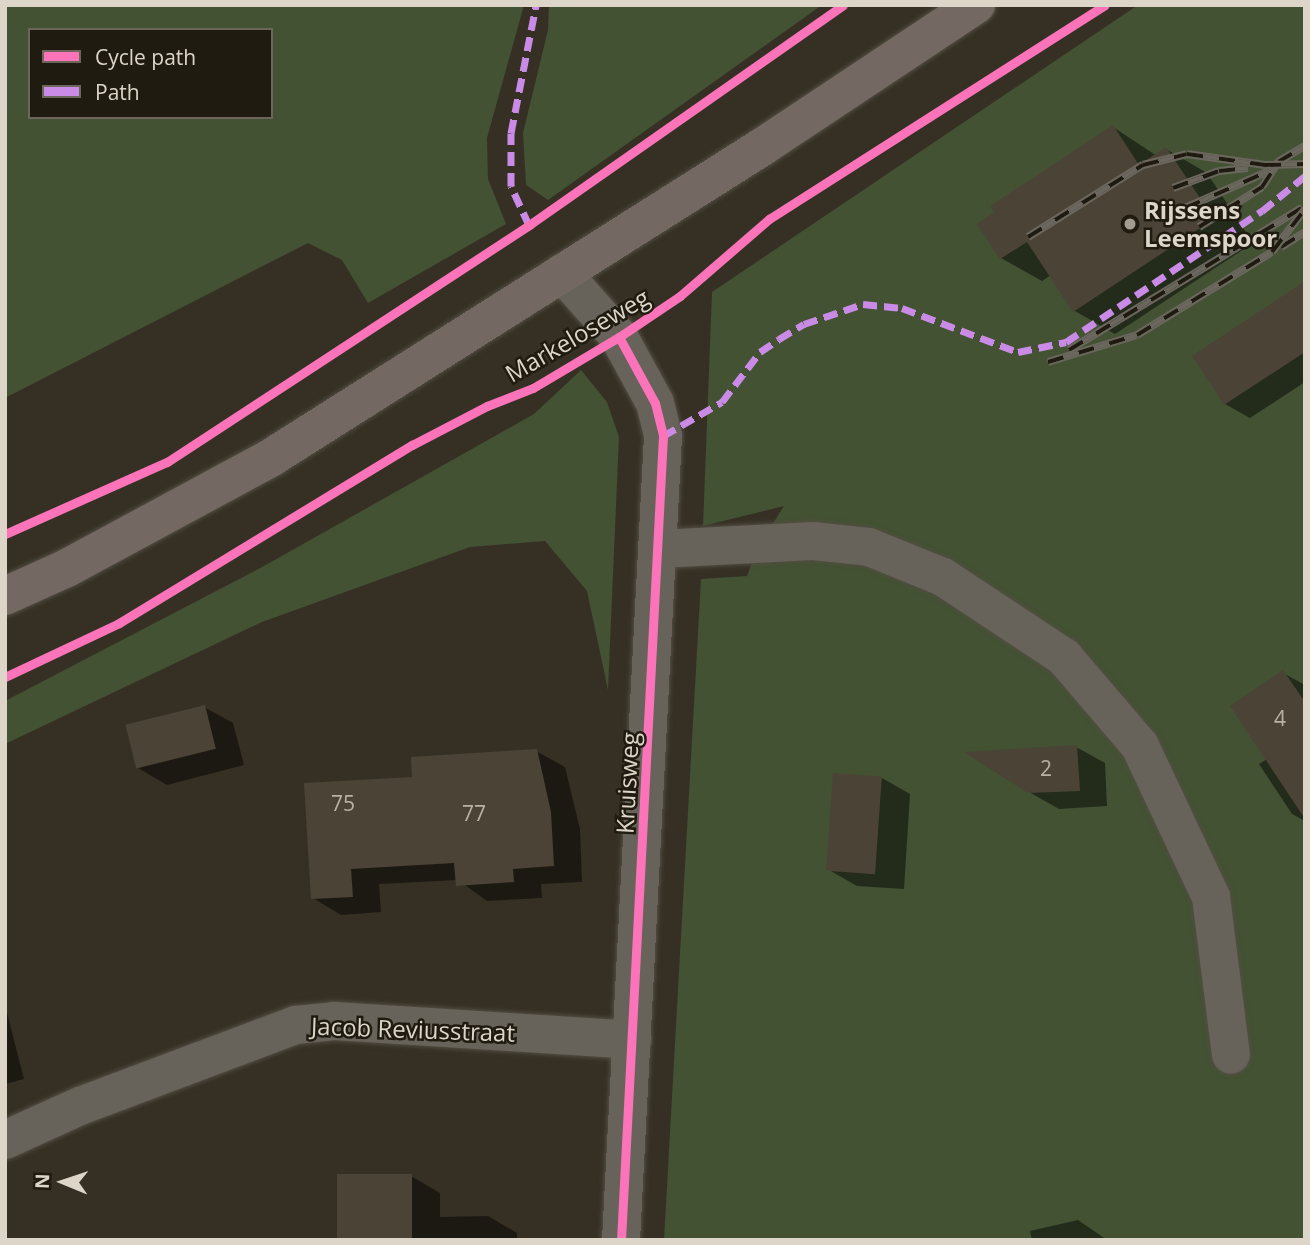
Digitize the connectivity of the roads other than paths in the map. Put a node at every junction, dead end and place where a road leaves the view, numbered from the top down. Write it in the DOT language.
graph roads {
  1 [pos="976,5"];
  2 [pos="562,273"];
  3 [pos="659,549"];
  4 [pos="5,596"];
  5 [pos="632,1040"];
  6 [pos="1231,1055"];
  7 [pos="5,1140"];
  8 [pos="621,1240"];
  1 -- 2 [label="main road"];
  2 -- 3 [label="street, Kruisweg"];
  2 -- 4 [label="main road"];
  3 -- 5 [label="street, Kruisweg"];
  3 -- 6 [label="street"];
  5 -- 7 [label="street, Jacob Reviusstraat"];
  5 -- 8 [label="street, Kruisweg"];
}
